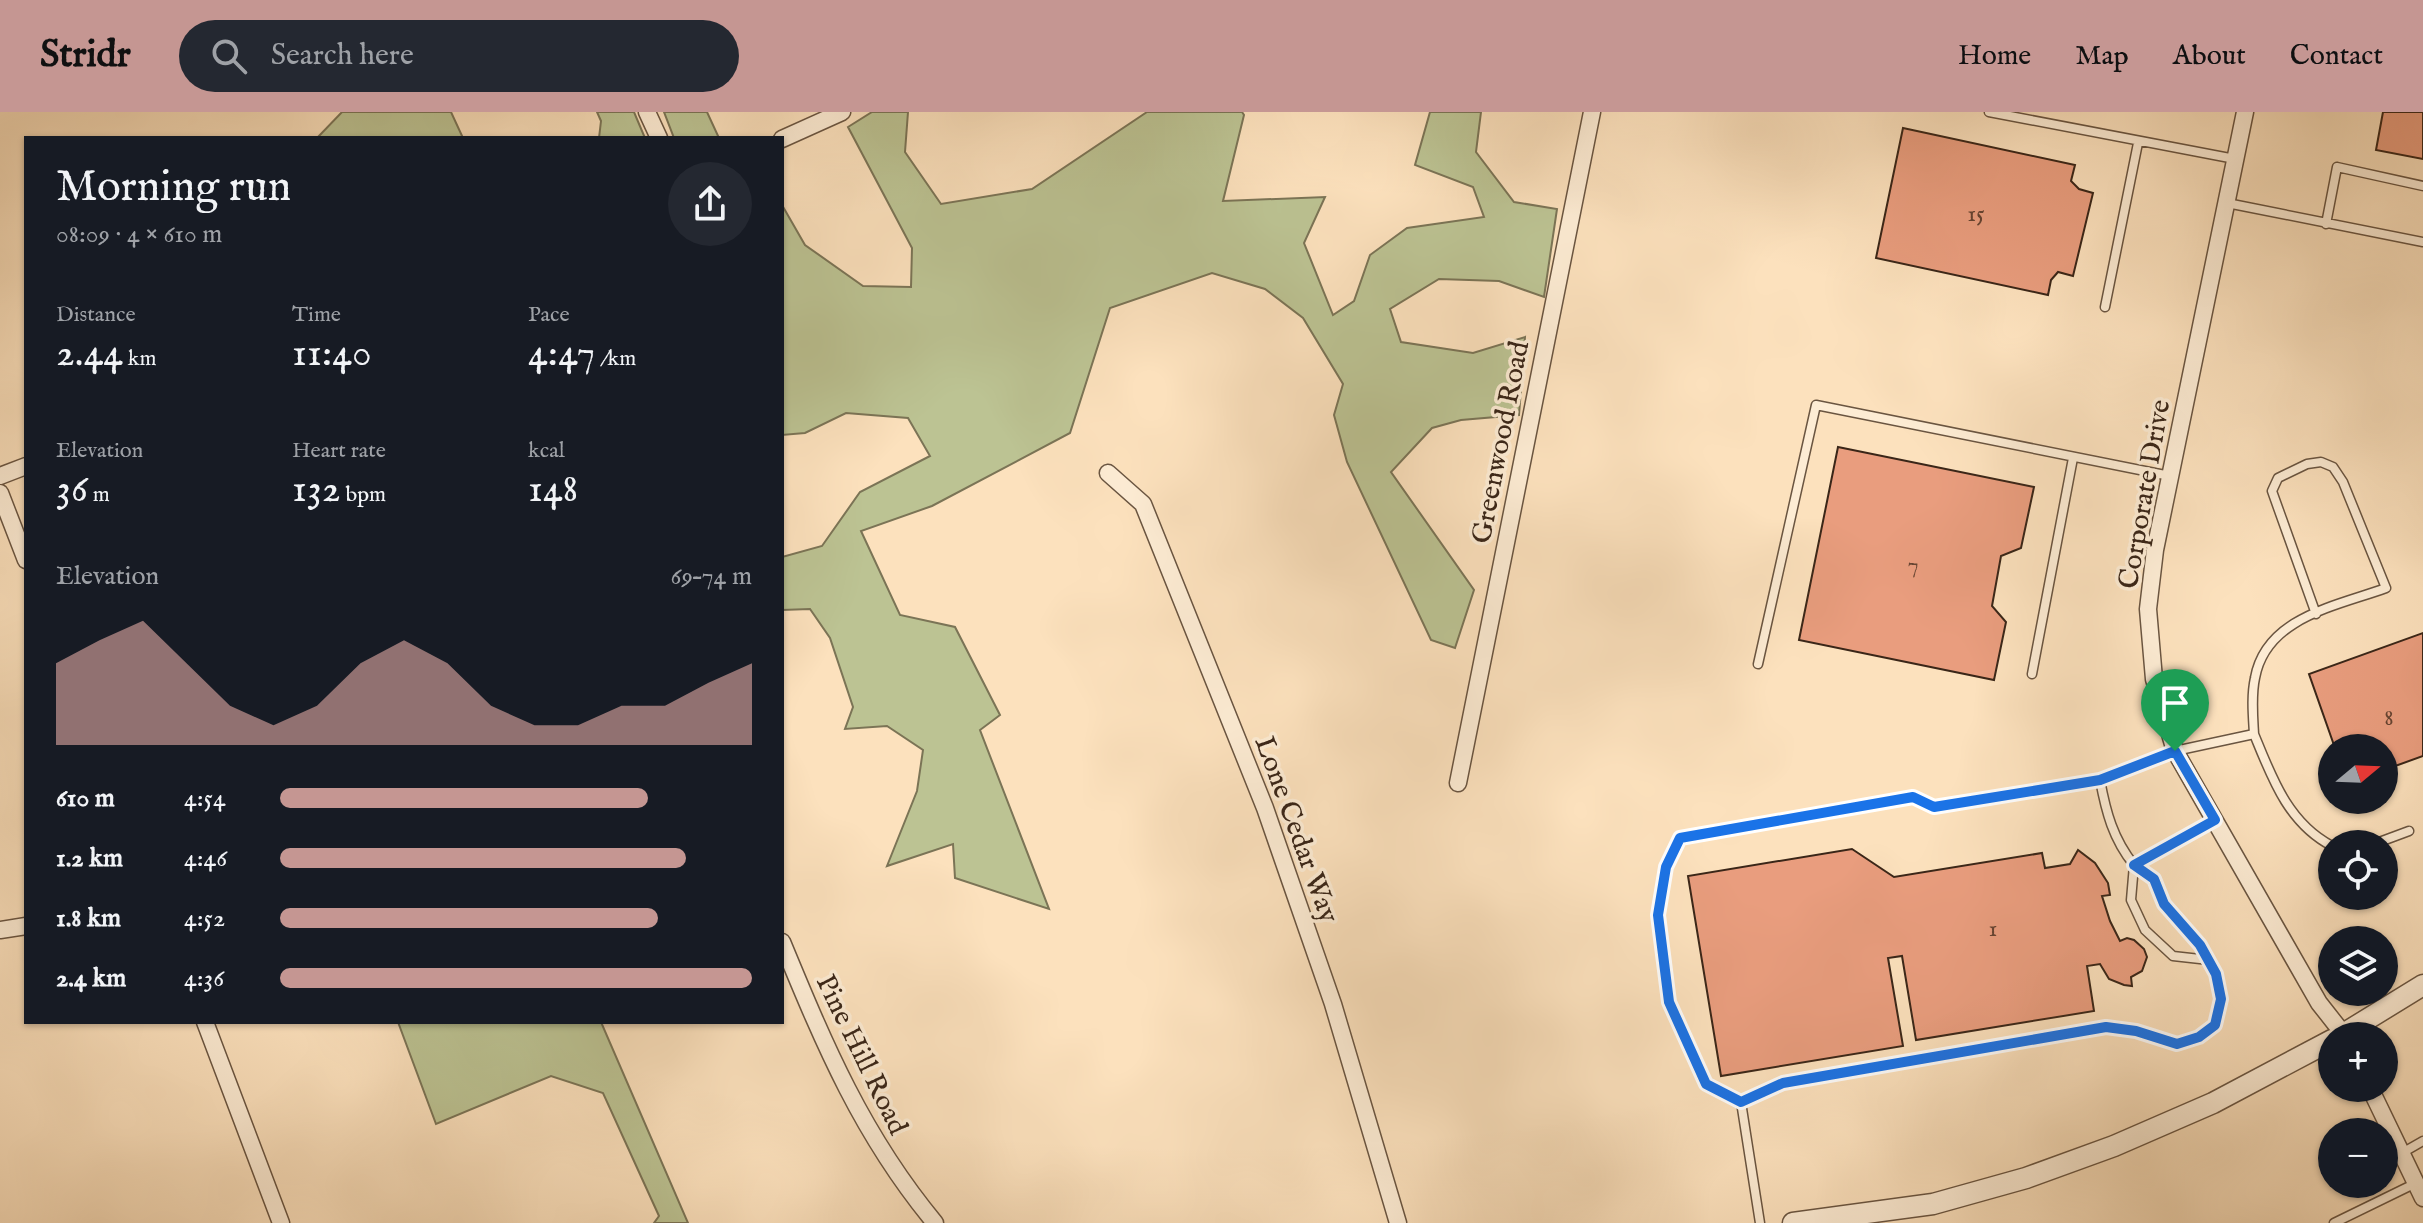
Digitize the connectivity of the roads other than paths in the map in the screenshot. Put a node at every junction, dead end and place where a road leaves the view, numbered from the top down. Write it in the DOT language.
graph roads {
  1 [pos="647,112"];
  2 [pos="842,112"];
  3 [pos="1592,112"];
  4 [pos="1989,112"];
  5 [pos="2245,112"];
  6 [pos="658,136"];
  7 [pos="784,138"];
  8 [pos="2138,143"];
  9 [pos="2236,159"];
  10 [pos="2423,186"];
  11 [pos="2227,203"];
  12 [pos="2326,224"];
  13 [pos="2423,242"];
  14 [pos="2105,307"];
  15 [pos="2073,458"];
  16 [pos="24,467"];
  17 [pos="1108,473"];
  18 [pos="0,476"];
  19 [pos="2171,476"];
  20 [pos="0,493"];
  21 [pos="24,555"];
  22 [pos="2316,614"];
  23 [pos="1758,664"];
  24 [pos="2032,674"];
  25 [pos="2254,734"];
  26 [pos="2175,751"];
  27 [pos="2100,780"];
  28 [pos="1458,783"];
  29 [pos="2215,820"];
  30 [pos="2409,831"];
  31 [pos="2398,835"];
  32 [pos="2318,839"];
  33 [pos="2134,865"];
  34 [pos="24,926"];
  35 [pos="0,930"];
  36 [pos="784,947"];
  37 [pos="2209,960"];
  38 [pos="2423,985"];
  39 [pos="2331,1022"];
  40 [pos="2363,1022"];
  41 [pos="206,1024"];
  42 [pos="2318,1048"];
  43 [pos="1741,1102"];
  44 [pos="2377,1102"];
  45 [pos="2423,1141"];
  46 [pos="2402,1153"];
  47 [pos="2419,1191"];
  48 [pos="281,1223"];
  49 [pos="935,1223"];
  50 [pos="1398,1223"];
  51 [pos="1760,1223"];
  52 [pos="1793,1223"];
  53 [pos="2334,1223"];
  1 -- 6 [label="street"];
  2 -- 7 [label="street"];
  3 -- 28 [label="street, Greenwood Road"];
  4 -- 8 [label="lane"];
  5 -- 9 [label="street, Corporate Drive"];
  8 -- 9 [label="lane"];
  8 -- 14 [label="lane"];
  9 -- 11 [label="street, Corporate Drive"];
  10 -- 12 [label="lane"];
  11 -- 12 [label="lane"];
  11 -- 19 [label="street, Corporate Drive"];
  12 -- 13 [label="lane"];
  15 -- 19 [label="lane"];
  15 -- 23 [label="lane"];
  15 -- 24 [label="lane"];
  16 -- 18 [label="street"];
  17 -- 50 [label="street, Lone Cedar Way"];
  19 -- 26 [label="street, Corporate Drive"];
  20 -- 21 [label="street"];
  22 -- 22 [label="lane"];
  22 -- 25 [label="lane"];
  25 -- 26 [label="lane"];
  25 -- 32 [label="lane"];
  26 -- 27 [label="lane"];
  26 -- 29 [label="street, Corporate Drive"];
  27 -- 33 [label="lane"];
  27 -- 43 [label="lane"];
  29 -- 33 [label="lane"];
  29 -- 39 [label="street, Corporate Drive"];
  30 -- 31 [label="lane"];
  33 -- 37 [label="lane"];
  33 -- 37 [label="lane"];
  34 -- 35 [label="street"];
  36 -- 49 [label="street, Pine Hill Road"];
  37 -- 43 [label="lane"];
  38 -- 40 [label="street"];
  41 -- 48 [label="street"];
  42 -- 52 [label="street"];
  43 -- 51 [label="lane"];
  44 -- 46 [label="street"];
  45 -- 46 [label="lane"];
  46 -- 47 [label="street"];
  47 -- 53 [label="lane"];
}
